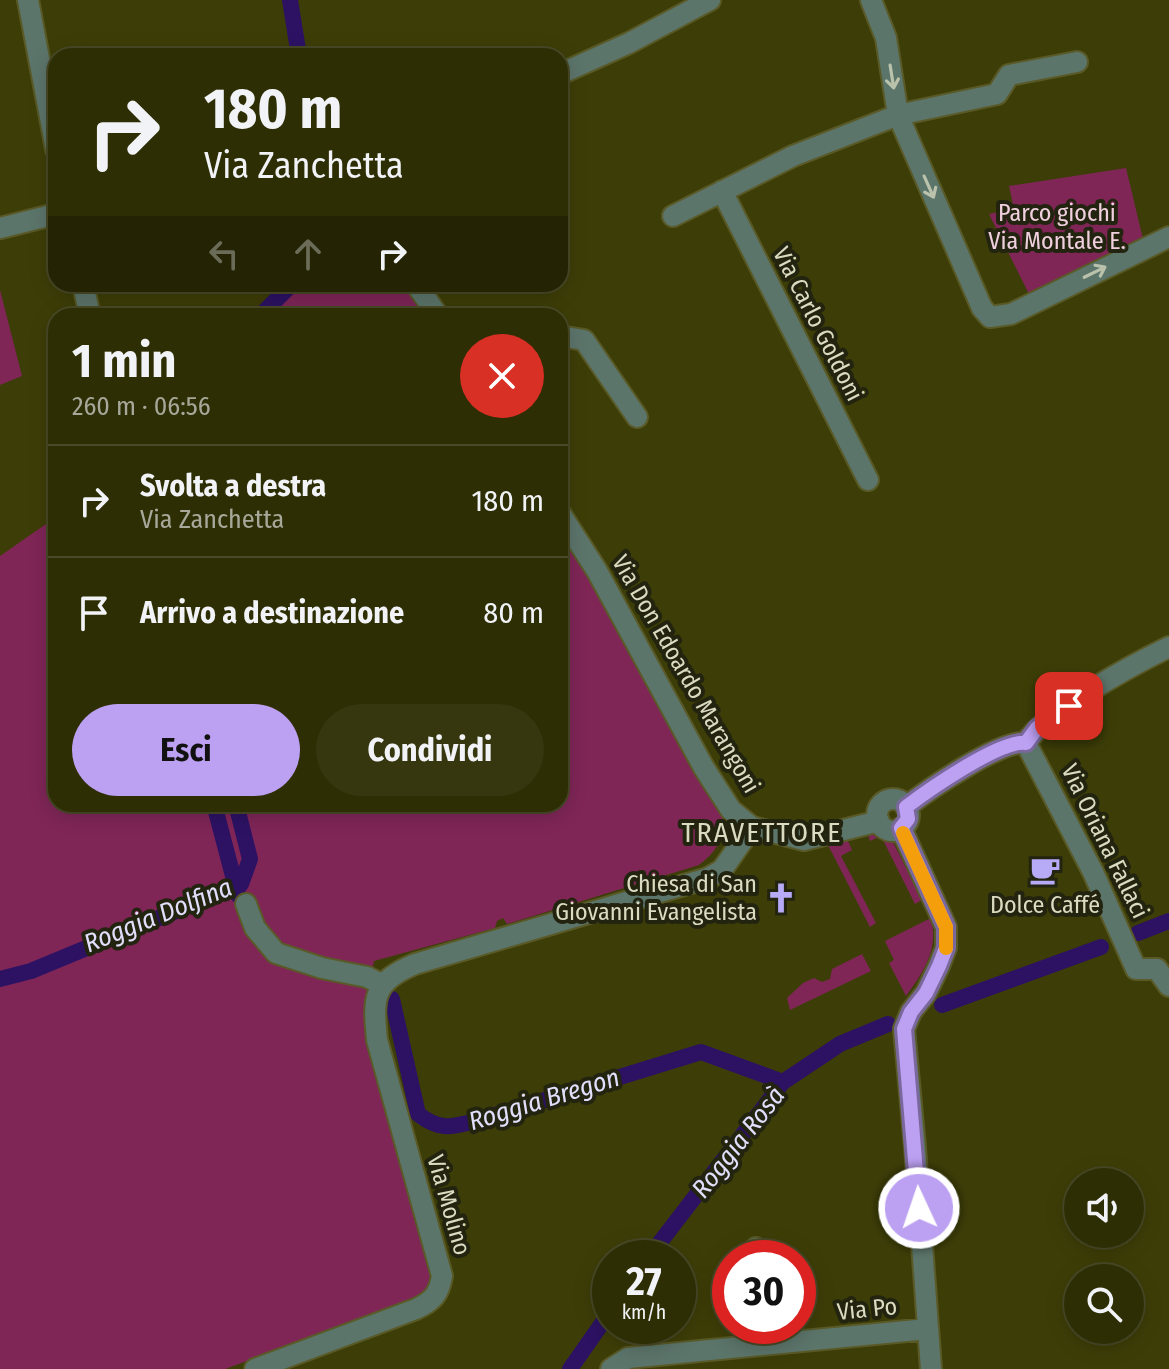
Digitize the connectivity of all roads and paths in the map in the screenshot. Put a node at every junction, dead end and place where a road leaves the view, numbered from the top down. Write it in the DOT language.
graph roads {
  1 [pos="28,0"];
  2 [pos="710,0"];
  3 [pos="871,0"];
  4 [pos="1077,62"];
  5 [pos="568,70"];
  6 [pos="48,106"];
  7 [pos="898,115"];
  8 [pos="722,191"];
  9 [pos="48,216"];
  10 [pos="673,216"];
  11 [pos="0,228"];
  12 [pos="1169,237"];
  13 [pos="568,337"];
  14 [pos="637,417"];
  15 [pos="868,480"];
  16 [pos="568,526"];
  17 [pos="1169,647"];
  18 [pos="1026,743"];
  19 [pos="906,807"];
  20 [pos="879,821"];
  21 [pos="752,827"];
  22 [pos="901,828"];
  23 [pos="246,904"];
  24 [pos="381,984"];
  25 [pos="1169,986"];
  26 [pos="927,1329"];
  27 [pos="816,1333"];
  28 [pos="712,1344"];
  29 [pos="255,1369"];
  30 [pos="611,1369"];
  31 [pos="931,1369"];
  1 -- 6 [label="street"];
  2 -- 5 [label="street"];
  3 -- 7 [label="street, one-way"];
  4 -- 7 [label="street"];
  7 -- 8 [label="street"];
  7 -- 12 [label="street, one-way"];
  8 -- 10 [label="street"];
  8 -- 15 [label="street, Via Carlo Goldoni"];
  9 -- 11 [label="street"];
  13 -- 14 [label="street"];
  16 -- 21 [label="street, Via Don Edoardo Marangoni"];
  17 -- 18 [label="street"];
  18 -- 19 [label="street"];
  18 -- 25 [label="street, Via Oriana Fallaci"];
  19 -- 20 [label="street"];
  19 -- 22 [label="street"];
  20 -- 21 [label="street, Via Don Edoardo Marangoni"];
  20 -- 22 [label="street"];
  21 -- 24 [label="street"];
  22 -- 26 [label="street"];
  23 -- 24 [label="street"];
  24 -- 29 [label="street, Via Molino"];
  26 -- 27 [label="street, Via Po"];
  26 -- 31 [label="street"];
  28 -- 30 [label="street, Via Po"];
}
